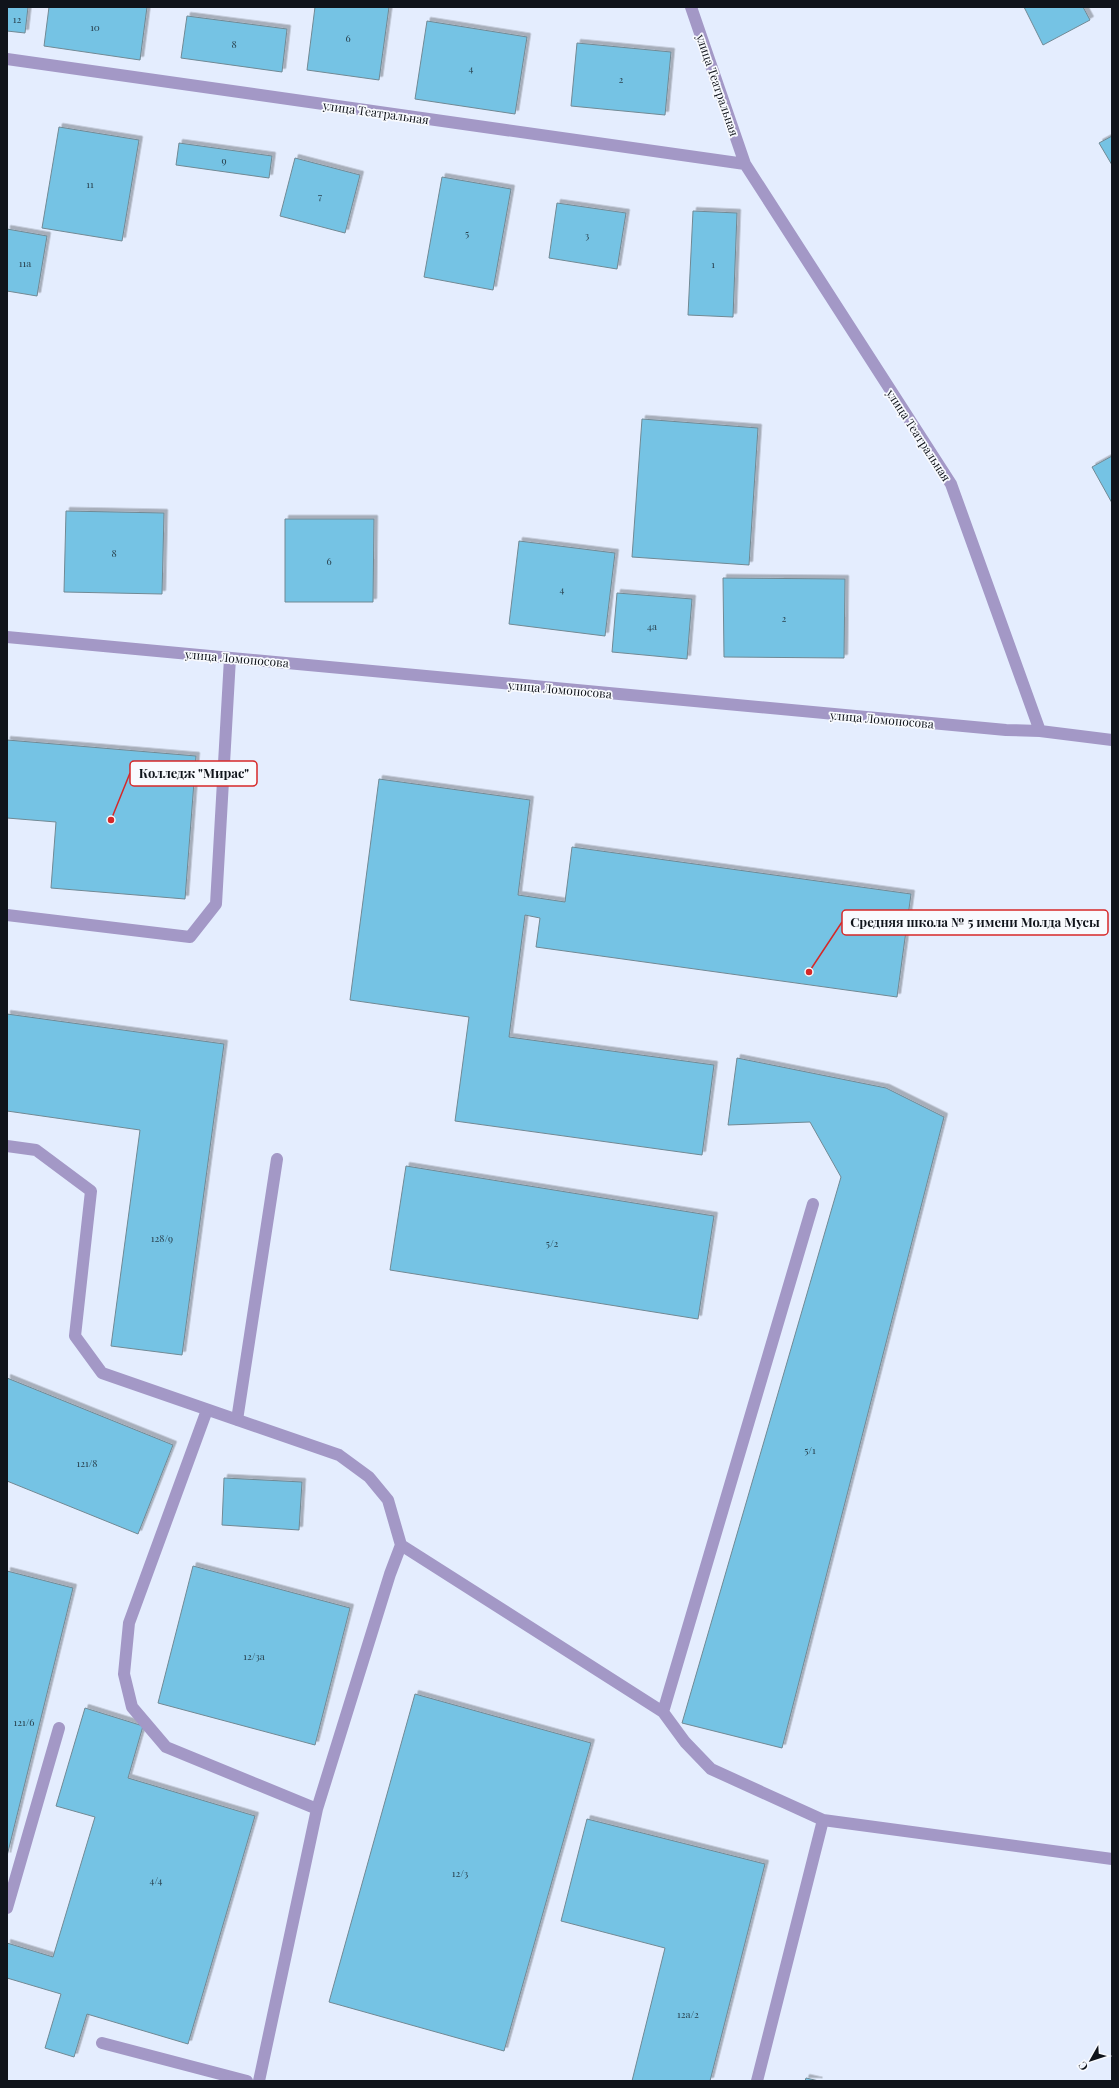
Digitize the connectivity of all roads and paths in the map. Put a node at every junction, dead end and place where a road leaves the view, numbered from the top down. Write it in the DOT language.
graph roads {
  1 [pos="691,7"];
  2 [pos="7,60"];
  3 [pos="745,164"];
  4 [pos="7,637"];
  5 [pos="230,658"];
  6 [pos="1040,731"];
  7 [pos="1112,740"];
  8 [pos="7,916"];
  9 [pos="7,1146"];
  10 [pos="278,1160"];
  11 [pos="813,1204"];
  12 [pos="207,1410"];
  13 [pos="237,1420"];
  14 [pos="401,1545"];
  15 [pos="663,1712"];
  16 [pos="59,1728"];
  17 [pos="317,1809"];
  18 [pos="823,1820"];
  19 [pos="1112,1859"];
  20 [pos="7,1908"];
  21 [pos="102,2043"];
  22 [pos="247,2081"];
  23 [pos="259,2081"];
  24 [pos="756,2081"];
  1 -- 3 [label="street, улица Театральная"];
  2 -- 3 [label="street, улица Театральная"];
  3 -- 6 [label="street, улица Театральная"];
  4 -- 5 [label="street, улица Ломоносова"];
  5 -- 6 [label="street, улица Ломоносова"];
  5 -- 8 [label="street"];
  6 -- 7 [label="street, улица Ломоносова"];
  9 -- 12 [label="street"];
  10 -- 13 [label="street"];
  11 -- 15 [label="street"];
  12 -- 13 [label="street"];
  12 -- 17 [label="street"];
  13 -- 14 [label="street"];
  14 -- 15 [label="street"];
  14 -- 17 [label="street"];
  15 -- 18 [label="street"];
  16 -- 20 [label="street"];
  17 -- 23 [label="street"];
  18 -- 19 [label="street"];
  18 -- 24 [label="street"];
  21 -- 22 [label="street"];
}
